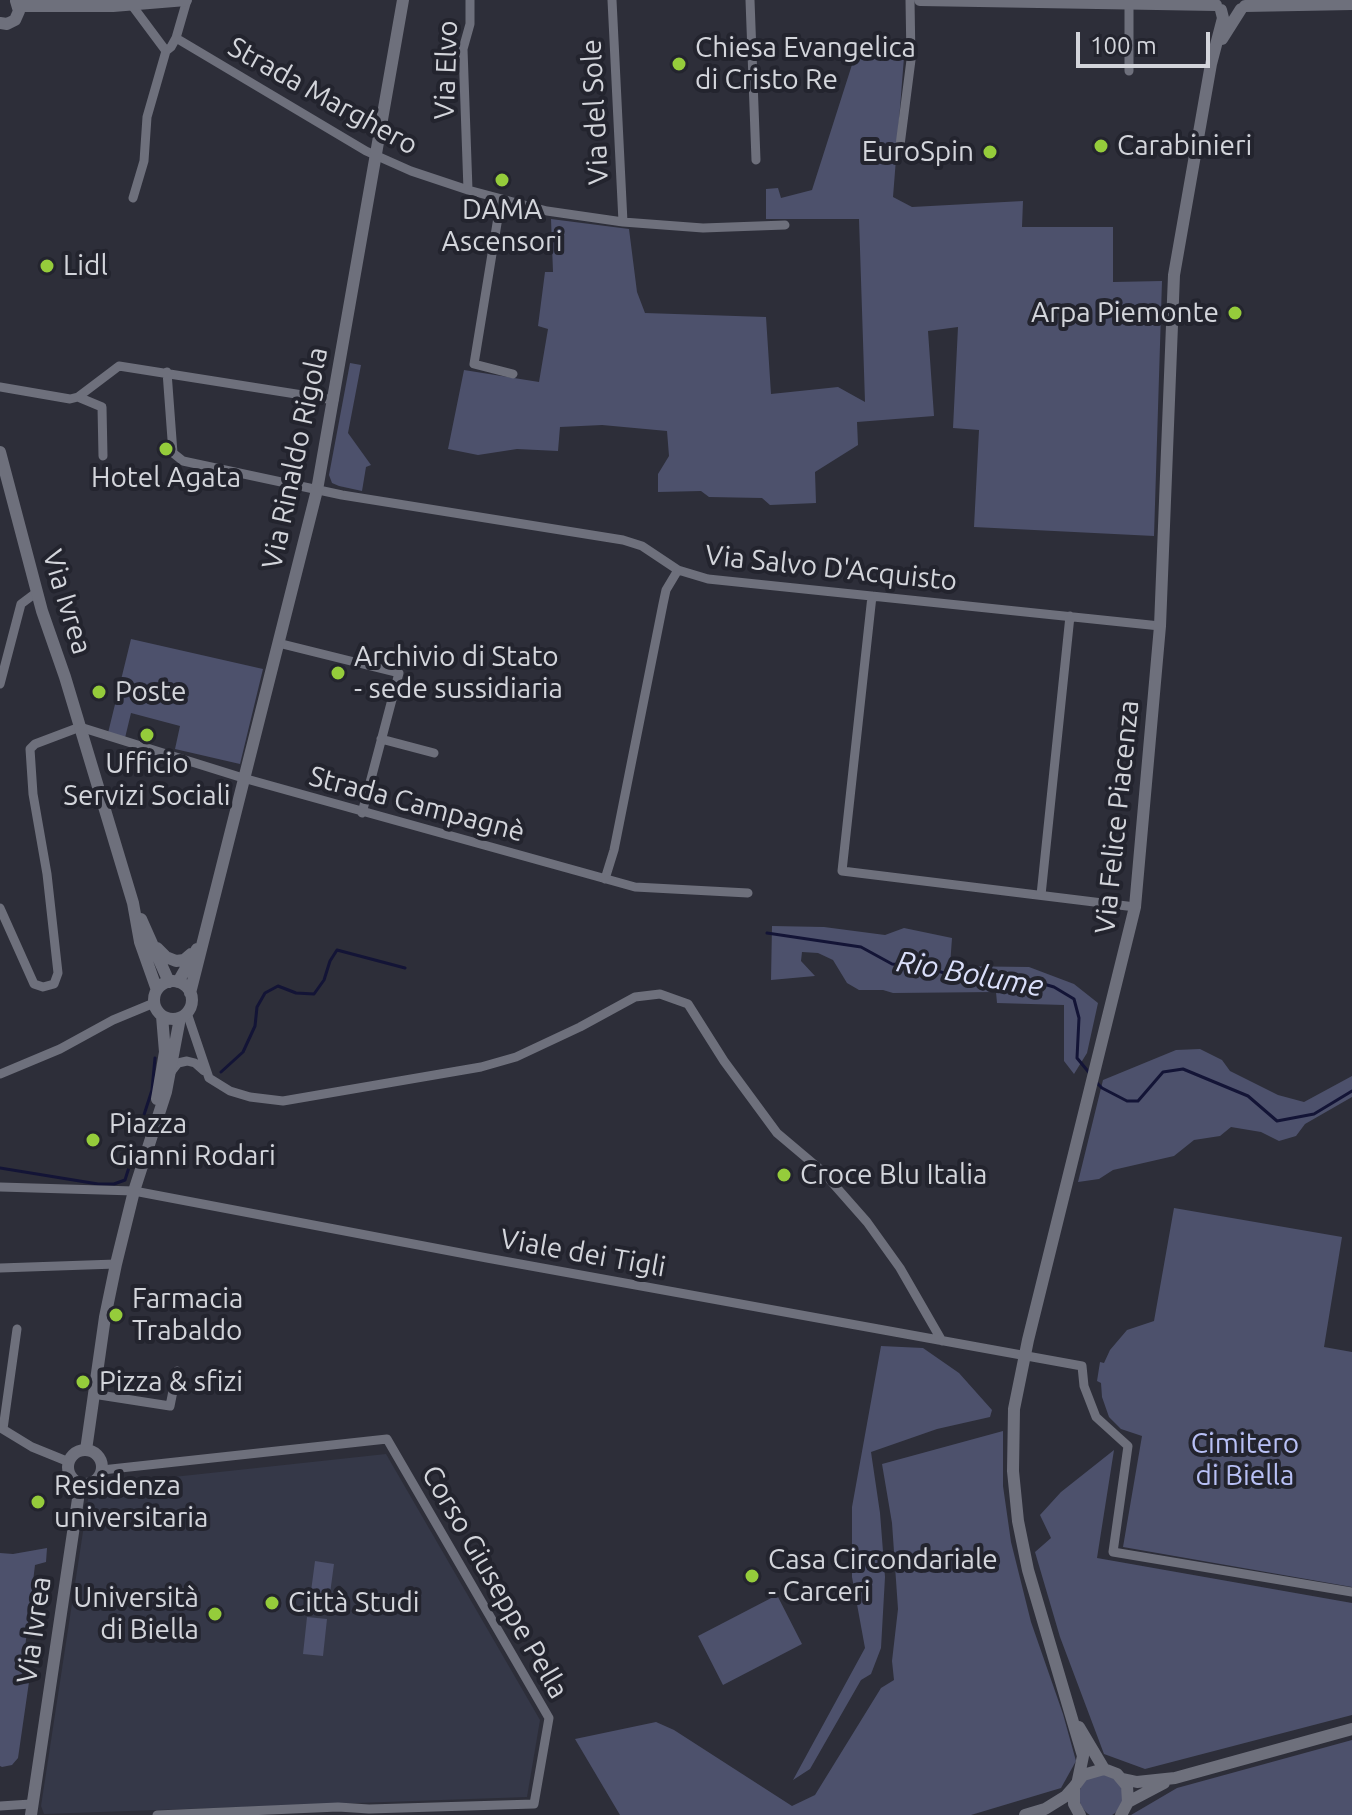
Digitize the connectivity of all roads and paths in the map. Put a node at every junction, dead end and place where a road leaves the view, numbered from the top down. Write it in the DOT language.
graph roads {
  1 [pos="186,0"];
  2 [pos="403,0"];
  3 [pos="470,0"];
  4 [pos="612,0"];
  5 [pos="750,0"];
  6 [pos="910,0"];
  7 [pos="920,0"];
  8 [pos="1169,1"];
  9 [pos="1129,2"];
  10 [pos="1289,2"];
  11 [pos="16,3"];
  12 [pos="138,3"];
  13 [pos="1352,4"];
  14 [pos="1217,5"];
  15 [pos="1244,5"];
  16 [pos="1,28"];
  17 [pos="176,38"];
  18 [pos="166,51"];
  19 [pos="1215,52"];
  20 [pos="1129,71"];
  21 [pos="899,153"];
  22 [pos="377,157"];
  23 [pos="756,160"];
  24 [pos="468,190"];
  25 [pos="133,198"];
  26 [pos="501,199"];
  27 [pos="623,222"];
  28 [pos="785,225"];
  29 [pos="167,372"];
  30 [pos="513,374"];
  31 [pos="0,387"];
  32 [pos="78,397"];
  33 [pos="334,400"];
  34 [pos="0,452"];
  35 [pos="103,456"];
  36 [pos="317,490"];
  37 [pos="678,570"];
  38 [pos="37,592"];
  39 [pos="872,596"];
  40 [pos="1070,616"];
  41 [pos="1160,626"];
  42 [pos="278,643"];
  43 [pos="0,684"];
  44 [pos="80,727"];
  45 [pos="381,739"];
  46 [pos="434,753"];
  47 [pos="243,778"];
  48 [pos="362,813"];
  49 [pos="605,879"];
  50 [pos="748,893"];
  51 [pos="1041,895"];
  52 [pos="133,903"];
  53 [pos="1135,907"];
  54 [pos="0,908"];
  55 [pos="210,920"];
  56 [pos="155,946"];
  57 [pos="197,949"];
  58 [pos="173,982"];
  59 [pos="190,993"];
  60 [pos="156,997"];
  61 [pos="184,1015"];
  62 [pos="162,1016"];
  63 [pos="171,1072"];
  64 [pos="0,1074"];
  65 [pos="208,1075"];
  66 [pos="153,1126"];
  67 [pos="0,1187"];
  68 [pos="134,1191"];
  69 [pos="116,1264"];
  70 [pos="0,1268"];
  71 [pos="17,1329"];
  72 [pos="942,1341"];
  73 [pos="1025,1355"];
  74 [pos="177,1371"];
  75 [pos="93,1394"];
  76 [pos="2,1428"];
  77 [pos="86,1450"];
  78 [pos="69,1462"];
  79 [pos="102,1470"];
  80 [pos="79,1493"];
  81 [pos="1352,1592"];
  82 [pos="1071,1714"];
  83 [pos="1352,1729"];
  84 [pos="1104,1769"];
  85 [pos="1175,1778"];
  86 [pos="1123,1779"];
  87 [pos="1076,1784"];
  88 [pos="1128,1802"];
  89 [pos="0,1806"];
  90 [pos="1045,1809"];
  91 [pos="31,1810"];
  92 [pos="1079,1813"];
  93 [pos="157,1815"];
  94 [pos="1025,1815"];
  95 [pos="1121,1815"];
  1 -- 12 [label="street"];
  1 -- 17 [label="street"];
  2 -- 22 [label="street, Via Rinaldo Rigola"];
  3 -- 24 [label="street, Via Elvo"];
  4 -- 27 [label="street, Via del Sole"];
  5 -- 23 [label="street"];
  6 -- 21 [label="street"];
  7 -- 9 [label="street"];
  8 -- 9 [label="street"];
  8 -- 14 [label="street"];
  9 -- 20 [label="street"];
  10 -- 13 [label="street"];
  10 -- 15 [label="street"];
  11 -- 12 [label="street"];
  11 -- 16 [label="street"];
  12 -- 18 [label="street"];
  14 -- 15 [label="street"];
  14 -- 19 [label="street, Via Felice Piacenza"];
  15 -- 19 [label="street, Via Felice Piacenza"];
  17 -- 18 [label="street"];
  17 -- 22 [label="street, Strada Marghero"];
  18 -- 25 [label="street"];
  19 -- 41 [label="street, Via Felice Piacenza"];
  22 -- 24 [label="street, Strada Marghero"];
  22 -- 33 [label="street, Via Rinaldo Rigola"];
  24 -- 26 [label="street, Strada Marghero"];
  26 -- 27 [label="street, Strada Marghero"];
  26 -- 30 [label="street"];
  27 -- 28 [label="street, Strada Marghero"];
  29 -- 32 [label="street"];
  29 -- 33 [label="street"];
  29 -- 36 [label="street, Via Salvo D'Acquisto"];
  31 -- 32 [label="street"];
  32 -- 35 [label="street"];
  33 -- 36 [label="street, Via Rinaldo Rigola"];
  34 -- 38 [label="street, Via Ivrea"];
  36 -- 37 [label="street, Via Salvo D'Acquisto"];
  36 -- 42 [label="street, Via Rinaldo Rigola"];
  37 -- 39 [label="street, Via Salvo D'Acquisto"];
  37 -- 49 [label="street"];
  38 -- 43 [label="street"];
  38 -- 44 [label="street, Via Ivrea"];
  39 -- 40 [label="street, Via Salvo D'Acquisto"];
  39 -- 51 [label="street"];
  40 -- 41 [label="street, Via Salvo D'Acquisto"];
  40 -- 51 [label="street"];
  41 -- 53 [label="street, Via Felice Piacenza"];
  42 -- 45 [label="street"];
  42 -- 47 [label="street, Via Rinaldo Rigola"];
  44 -- 47 [label="street, Strada Campagnè"];
  44 -- 52 [label="street, Via Ivrea"];
  44 -- 54 [label="street"];
  45 -- 46 [label="street"];
  45 -- 48 [label="street"];
  47 -- 48 [label="street, Strada Campagnè"];
  47 -- 55 [label="street, Via Rinaldo Rigola"];
  48 -- 49 [label="street, Strada Campagnè"];
  49 -- 50 [label="street, Strada Campagnè"];
  51 -- 53 [label="street"];
  52 -- 56 [label="street, Via Ivrea"];
  52 -- 60 [label="street, Via Ivrea"];
  53 -- 73 [label="street, Via Felice Piacenza"];
  55 -- 57 [label="street, Via Rinaldo Rigola"];
  55 -- 59 [label="street, Via Rinaldo Rigola"];
  56 -- 57 [label="street"];
  56 -- 58 [label="street, Via Ivrea"];
  57 -- 58 [label="street, Via Rinaldo Rigola"];
  58 -- 59 [label="street"];
  58 -- 60 [label="street"];
  59 -- 61 [label="street"];
  60 -- 62 [label="street"];
  60 -- 64 [label="street"];
  61 -- 62 [label="street"];
  61 -- 63 [label="street"];
  61 -- 65 [label="street"];
  62 -- 66 [label="street"];
  63 -- 65 [label="street"];
  63 -- 66 [label="street"];
  65 -- 72 [label="street"];
  66 -- 68 [label="street"];
  67 -- 68 [label="street"];
  68 -- 69 [label="street"];
  68 -- 72 [label="street, Viale dei Tigli"];
  69 -- 70 [label="street"];
  69 -- 75 [label="street"];
  71 -- 76 [label="street"];
  72 -- 73 [label="street, Viale dei Tigli"];
  73 -- 81 [label="street, Viale dei Tigli"];
  73 -- 82 [label="street, Via Felice Piacenza"];
  74 -- 75 [label="street"];
  75 -- 77 [label="street"];
  76 -- 78 [label="street"];
  77 -- 78 [label="street"];
  77 -- 79 [label="street"];
  78 -- 80 [label="street"];
  79 -- 80 [label="street"];
  79 -- 93 [label="street, Corso Giuseppe Pella"];
  80 -- 91 [label="street, Via Ivrea"];
  82 -- 84 [label="street, Via Felice Piacenza"];
  82 -- 87 [label="street, Via Felice Piacenza"];
  83 -- 85 [label="street"];
  84 -- 86 [label="street"];
  84 -- 87 [label="street"];
  85 -- 86 [label="street"];
  85 -- 88 [label="street"];
  86 -- 88 [label="street"];
  87 -- 90 [label="street"];
  87 -- 92 [label="street, Via Felice Piacenza"];
  88 -- 95 [label="street"];
  89 -- 91 [label="street"];
  90 -- 92 [label="street"];
  90 -- 94 [label="street"];
}
